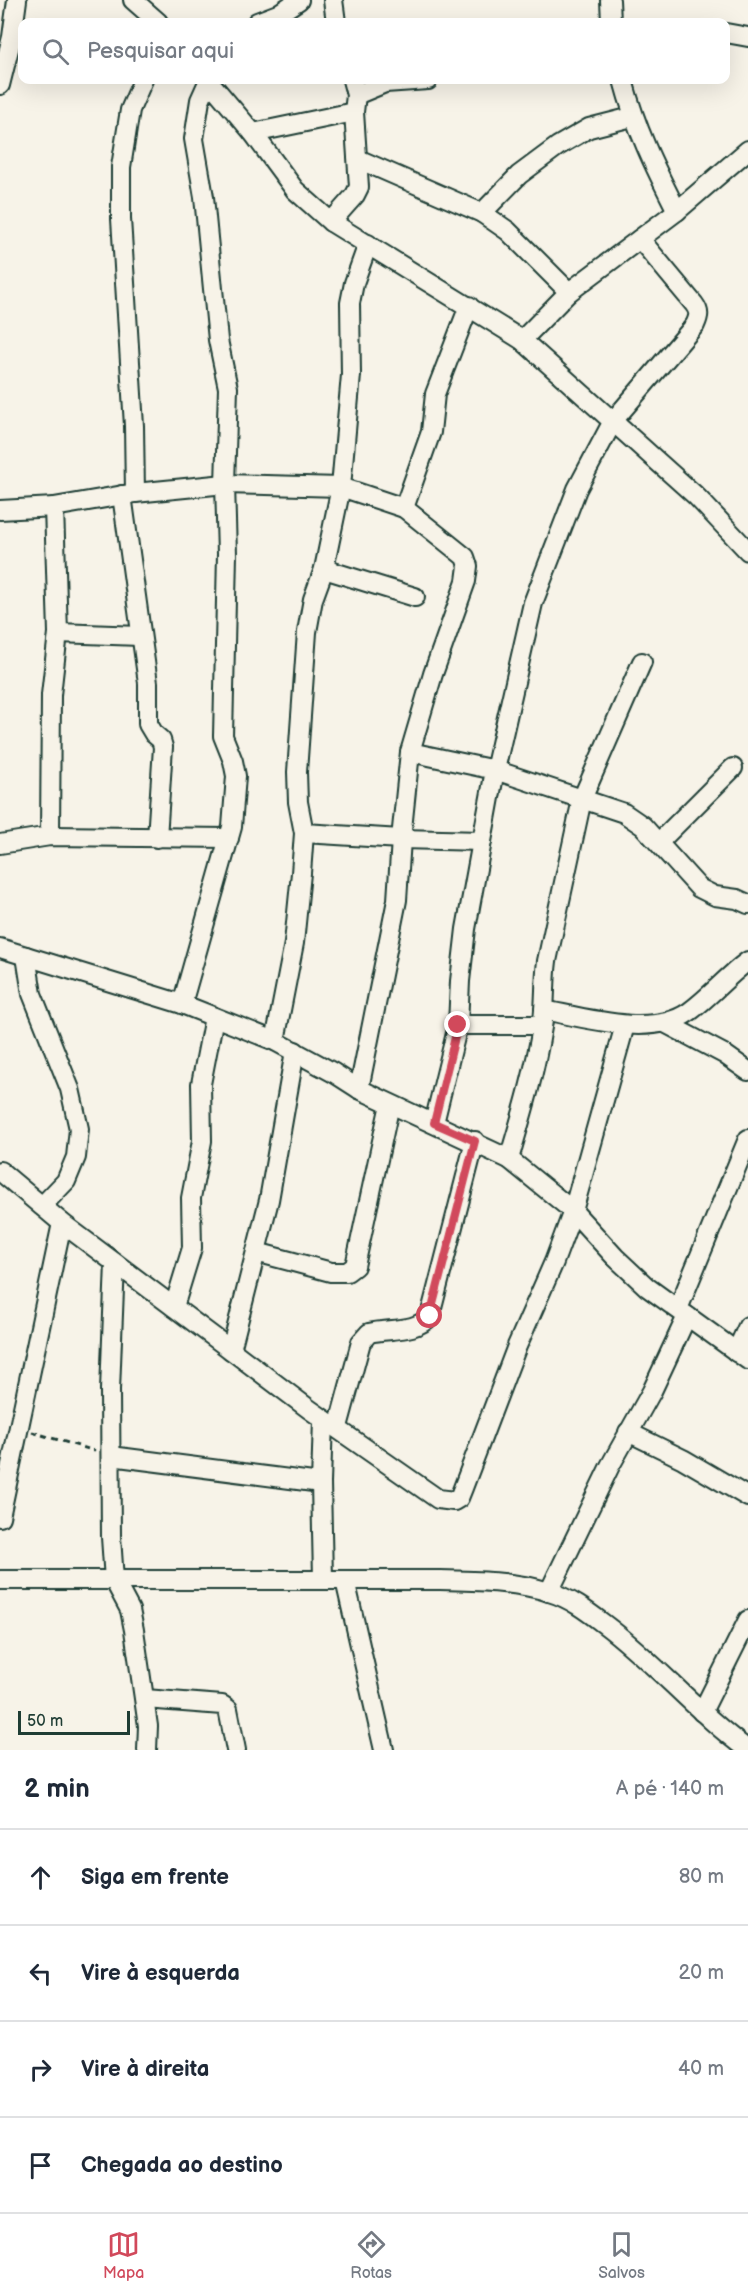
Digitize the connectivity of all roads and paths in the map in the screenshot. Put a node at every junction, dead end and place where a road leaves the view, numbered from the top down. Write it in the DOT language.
graph roads {
  1 [pos="17,0"];
  2 [pos="133,0"];
  3 [pos="299,0"];
  4 [pos="333,0"];
  5 [pos="610,0"];
  6 [pos="153,18"];
  7 [pos="268,18"];
  8 [pos="335,18"];
  9 [pos="611,18"];
  10 [pos="730,34"];
  11 [pos="748,37"];
  12 [pos="141,84"];
  13 [pos="206,84"];
  14 [pos="211,84"];
  15 [pos="376,84"];
  16 [pos="623,84"];
  17 [pos="0,85"];
  18 [pos="354,96"];
  19 [pos="632,117"];
  20 [pos="254,133"];
  21 [pos="748,150"];
  22 [pos="358,159"];
  23 [pos="677,211"];
  24 [pos="482,213"];
  25 [pos="331,222"];
  26 [pos="640,239"];
  27 [pos="368,244"];
  28 [pos="569,292"];
  29 [pos="469,306"];
  30 [pos="522,340"];
  31 [pos="614,421"];
  32 [pos="225,484"];
  33 [pos="341,487"];
  34 [pos="128,494"];
  35 [pos="54,507"];
  36 [pos="404,508"];
  37 [pos="0,510"];
  38 [pos="748,551"];
  39 [pos="324,569"];
  40 [pos="415,597"];
  41 [pos="58,633"];
  42 [pos="140,636"];
  43 [pos="642,662"];
  44 [pos="410,752"];
  45 [pos="733,768"];
  46 [pos="495,770"];
  47 [pos="582,799"];
  48 [pos="304,833"];
  49 [pos="50,836"];
  50 [pos="157,838"];
  51 [pos="229,838"];
  52 [pos="400,839"];
  53 [pos="482,841"];
  54 [pos="659,842"];
  55 [pos="0,844"];
  56 [pos="748,904"];
  57 [pos="0,948"];
  58 [pos="26,956"];
  59 [pos="748,961"];
  60 [pos="182,1004"];
  61 [pos="214,1017"];
  62 [pos="543,1018"];
  63 [pos="665,1023"];
  64 [pos="458,1025"];
  65 [pos="625,1025"];
  66 [pos="275,1041"];
  67 [pos="295,1051"];
  68 [pos="748,1071"];
  69 [pos="359,1089"];
  70 [pos="390,1104"];
  71 [pos="434,1123"];
  72 [pos="748,1139"];
  73 [pos="475,1141"];
  74 [pos="509,1159"];
  75 [pos="0,1171"];
  76 [pos="42,1206"];
  77 [pos="573,1211"];
  78 [pos="62,1223"];
  79 [pos="256,1252"];
  80 [pos="115,1263"];
  81 [pos="174,1307"];
  82 [pos="682,1312"];
  83 [pos="748,1326"];
  84 [pos="231,1350"];
  85 [pos="742,1356"];
  86 [pos="331,1423"];
  87 [pos="19,1428"];
  88 [pos="628,1432"];
  89 [pos="111,1456"];
  90 [pos="321,1483"];
  91 [pos="2,1497"];
  92 [pos="748,1497"];
  93 [pos="0,1517"];
  94 [pos="323,1579"];
  95 [pos="0,1580"];
  96 [pos="114,1580"];
  97 [pos="345,1580"];
  98 [pos="549,1592"];
  99 [pos="748,1620"];
  100 [pos="145,1699"];
  101 [pos="702,1712"];
  102 [pos="147,1750"];
  103 [pos="236,1750"];
  104 [pos="384,1750"];
  105 [pos="748,1750"];
  1 -- 17 [label="street"];
  2 -- 6 [label="street"];
  3 -- 7 [label="street"];
  4 -- 8 [label="street"];
  5 -- 9 [label="street"];
  10 -- 11 [label="street"];
  12 -- 34 [label="street"];
  13 -- 32 [label="street"];
  14 -- 20 [label="street"];
  15 -- 18 [label="street"];
  16 -- 19 [label="street"];
  18 -- 20 [label="street"];
  18 -- 22 [label="street"];
  19 -- 23 [label="street"];
  19 -- 24 [label="street"];
  20 -- 25 [label="street"];
  21 -- 23 [label="street"];
  22 -- 24 [label="street"];
  22 -- 25 [label="street"];
  23 -- 26 [label="street"];
  24 -- 28 [label="street"];
  25 -- 27 [label="street"];
  26 -- 28 [label="street"];
  26 -- 31 [label="street"];
  27 -- 29 [label="street"];
  27 -- 33 [label="street"];
  28 -- 30 [label="street"];
  29 -- 30 [label="street"];
  29 -- 36 [label="street"];
  30 -- 31 [label="street"];
  31 -- 38 [label="street"];
  31 -- 46 [label="street"];
  32 -- 33 [label="street"];
  32 -- 34 [label="street"];
  32 -- 51 [label="street"];
  33 -- 36 [label="street"];
  33 -- 39 [label="street"];
  34 -- 35 [label="street"];
  34 -- 42 [label="street"];
  35 -- 37 [label="street"];
  35 -- 41 [label="street"];
  36 -- 44 [label="street"];
  39 -- 40 [label="street"];
  39 -- 48 [label="street"];
  41 -- 42 [label="street"];
  41 -- 49 [label="street"];
  42 -- 50 [label="street"];
  43 -- 47 [label="street"];
  44 -- 46 [label="street"];
  44 -- 52 [label="street"];
  45 -- 54 [label="street"];
  46 -- 47 [label="street"];
  46 -- 53 [label="street"];
  47 -- 54 [label="street"];
  47 -- 62 [label="street"];
  48 -- 52 [label="street"];
  48 -- 66 [label="street"];
  49 -- 50 [label="street"];
  49 -- 55 [label="street"];
  50 -- 51 [label="street"];
  51 -- 60 [label="street"];
  52 -- 53 [label="street"];
  52 -- 69 [label="street"];
  53 -- 64 [label="street"];
  54 -- 56 [label="street"];
  57 -- 58 [label="street"];
  58 -- 60 [label="street"];
  58 -- 76 [label="street"];
  59 -- 63 [label="street"];
  60 -- 61 [label="street"];
  61 -- 66 [label="street"];
  61 -- 81 [label="street"];
  62 -- 64 [label="street"];
  62 -- 65 [label="street"];
  62 -- 74 [label="street"];
  63 -- 65 [label="street"];
  63 -- 68 [label="street"];
  64 -- 71 [label="street"];
  65 -- 77 [label="street"];
  66 -- 67 [label="street"];
  67 -- 69 [label="street"];
  67 -- 79 [label="street"];
  69 -- 70 [label="street"];
  70 -- 71 [label="street"];
  70 -- 79 [label="street"];
  71 -- 73 [label="street"];
  72 -- 82 [label="street"];
  73 -- 74 [label="street"];
  73 -- 86 [label="street"];
  74 -- 77 [label="street"];
  75 -- 76 [label="street"];
  76 -- 78 [label="street"];
  77 -- 82 [label="street"];
  77 -- 86 [label="street"];
  78 -- 80 [label="street"];
  78 -- 87 [label="street"];
  79 -- 84 [label="street"];
  80 -- 81 [label="street"];
  80 -- 89 [label="street"];
  81 -- 84 [label="street"];
  82 -- 85 [label="street"];
  82 -- 88 [label="street"];
  83 -- 85 [label="street"];
  84 -- 86 [label="street"];
  86 -- 90 [label="street"];
  87 -- 89 [label="path"];
  87 -- 91 [label="street"];
  88 -- 92 [label="street"];
  88 -- 98 [label="street"];
  89 -- 90 [label="street"];
  89 -- 96 [label="street"];
  90 -- 94 [label="street"];
  91 -- 93 [label="street"];
  94 -- 96 [label="street"];
  94 -- 97 [label="street"];
  95 -- 96 [label="street"];
  96 -- 100 [label="street"];
  97 -- 98 [label="street"];
  97 -- 104 [label="street"];
  98 -- 101 [label="street"];
  99 -- 101 [label="street"];
  100 -- 102 [label="street"];
  100 -- 103 [label="street"];
  101 -- 105 [label="street"];
}
